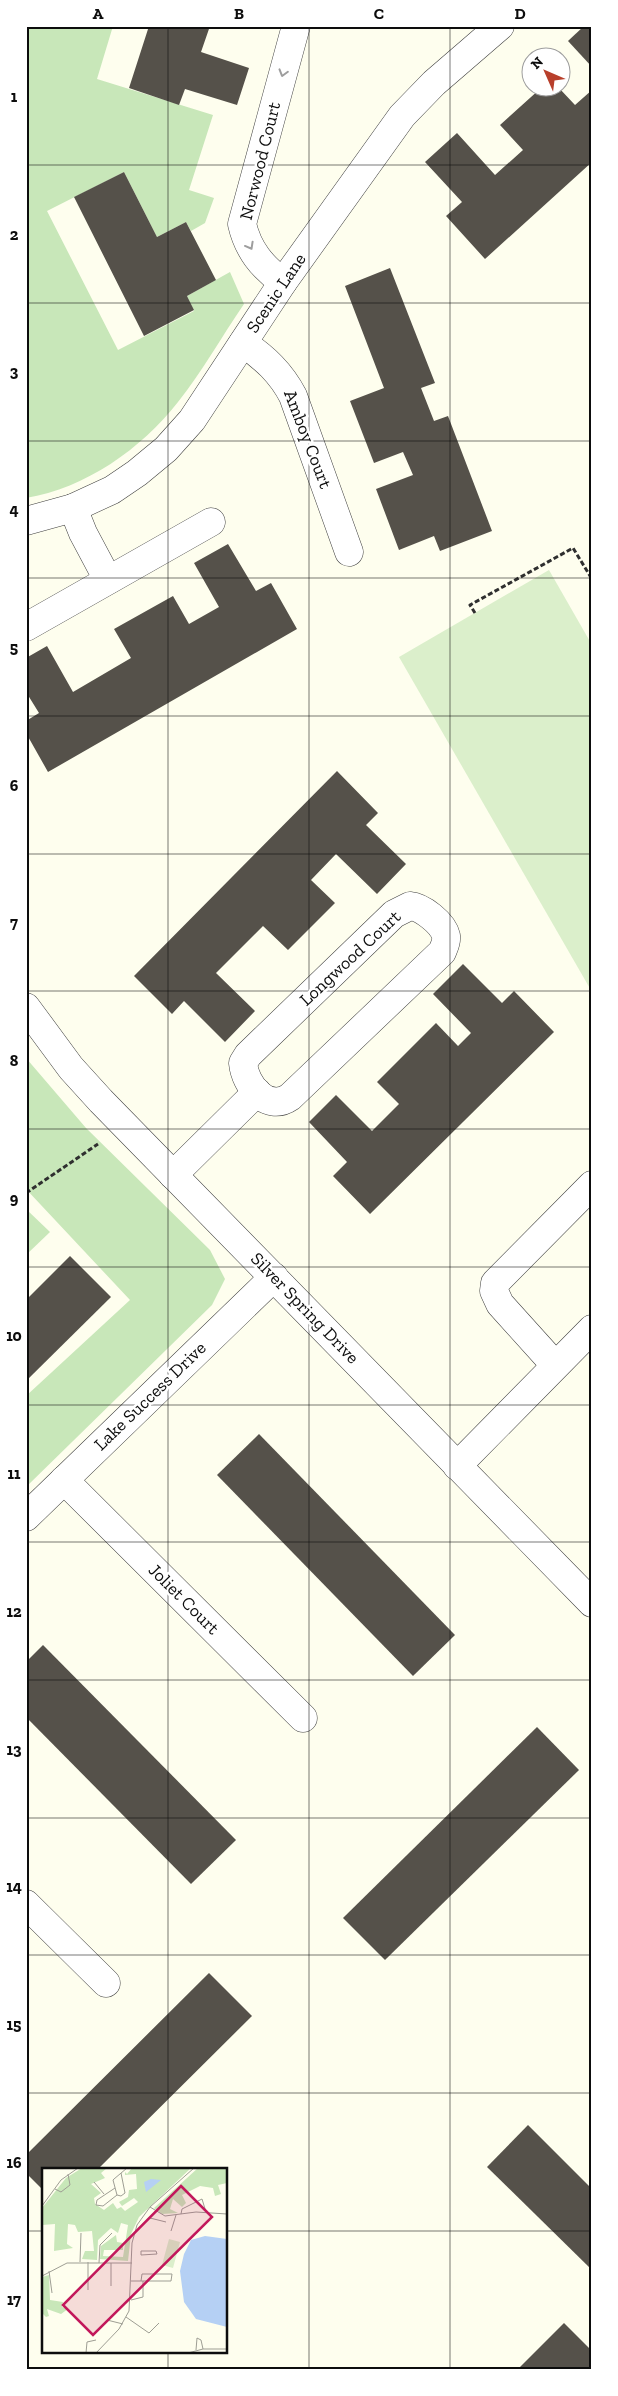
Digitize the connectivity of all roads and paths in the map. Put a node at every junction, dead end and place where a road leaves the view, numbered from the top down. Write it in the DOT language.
graph roads {
  1 [pos="296,26"];
  2 [pos="500,26"];
  3 [pos="283,282"];
  4 [pos="243,343"];
  5 [pos="73,508"];
  6 [pos="26,521"];
  7 [pos="211,522"];
  8 [pos="349,552"];
  9 [pos="592,579"];
  10 [pos="108,580"];
  11 [pos="475,613"];
  12 [pos="26,627"];
  13 [pos="26,1007"];
  14 [pos="257,1092"];
  15 [pos="100,1143"];
  16 [pos="173,1175"];
  17 [pos="592,1184"];
  18 [pos="26,1193"];
  19 [pos="274,1276"];
  20 [pos="586,1345"];
  21 [pos="555,1365"];
  22 [pos="457,1466"];
  23 [pos="64,1480"];
  24 [pos="26,1517"];
  25 [pos="592,1603"];
  26 [pos="303,1718"];
  27 [pos="26,1904"];
  28 [pos="106,1983"];
  1 -- 3 [label="street, Norwood Court, one-way"];
  2 -- 3 [label="street, Scenic Lane"];
  3 -- 4 [label="street, Scenic Lane"];
  4 -- 5 [label="street, Scenic Lane"];
  4 -- 8 [label="street, Amboy Court"];
  5 -- 6 [label="street, Scenic Lane"];
  5 -- 10 [label="street"];
  7 -- 10 [label="street"];
  9 -- 11 [label="path"];
  10 -- 12 [label="street"];
  13 -- 16 [label="street, Silver Spring Drive"];
  14 -- 14 [label="street, Longwood Court"];
  14 -- 16 [label="street"];
  15 -- 18 [label="path"];
  16 -- 19 [label="street, Silver Spring Drive"];
  17 -- 21 [label="street"];
  19 -- 22 [label="street, Silver Spring Drive"];
  19 -- 23 [label="street, Lake Success Drive"];
  20 -- 21 [label="street"];
  21 -- 22 [label="street"];
  22 -- 25 [label="street, Silver Spring Drive"];
  23 -- 24 [label="street, Lake Success Drive"];
  23 -- 26 [label="street, Joliet Court"];
  27 -- 28 [label="street"];
}
